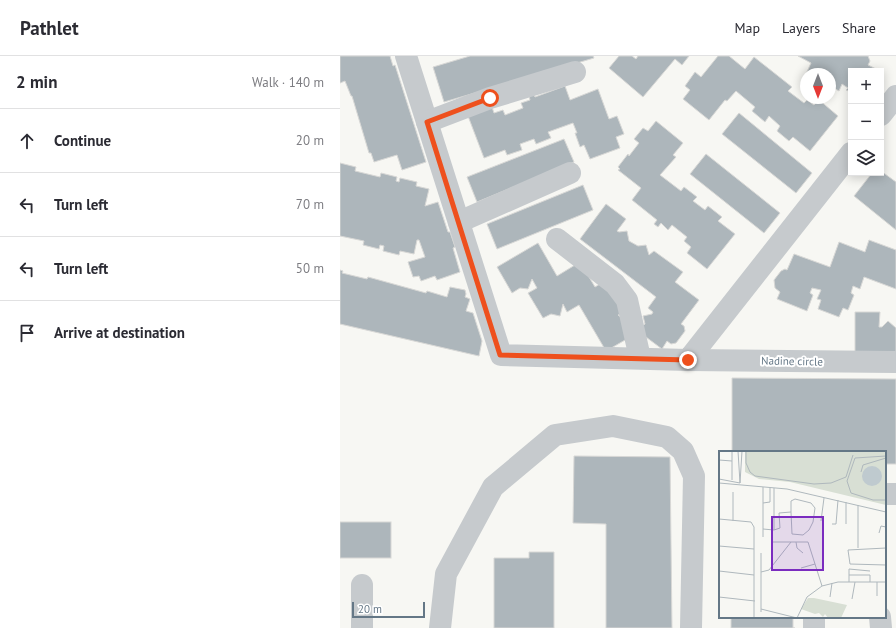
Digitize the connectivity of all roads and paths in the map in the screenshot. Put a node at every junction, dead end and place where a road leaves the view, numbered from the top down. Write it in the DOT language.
graph roads {
  1 [pos="406,56"];
  2 [pos="575,72"];
  3 [pos="896,96"];
  4 [pos="884,111"];
  5 [pos="427,122"];
  6 [pos="848,157"];
  7 [pos="570,172"];
  8 [pos="459,222"];
  9 [pos="557,239"];
  10 [pos="640,358"];
  11 [pos="688,360"];
  12 [pos="895,362"];
  13 [pos="362,585"];
  14 [pos="880,618"];
  15 [pos="362,628"];
  16 [pos="440,628"];
  17 [pos="691,628"];
  18 [pos="881,628"];
  1 -- 5 [label="street"];
  2 -- 5 [label="street"];
  3 -- 4 [label="street"];
  5 -- 8 [label="street"];
  6 -- 11 [label="street"];
  7 -- 8 [label="street"];
  8 -- 10 [label="street, Nadine circle"];
  9 -- 10 [label="street"];
  10 -- 11 [label="street, Nadine circle"];
  11 -- 12 [label="street, Nadine circle"];
  13 -- 15 [label="street"];
  14 -- 18 [label="street"];
  16 -- 17 [label="street"];
}
